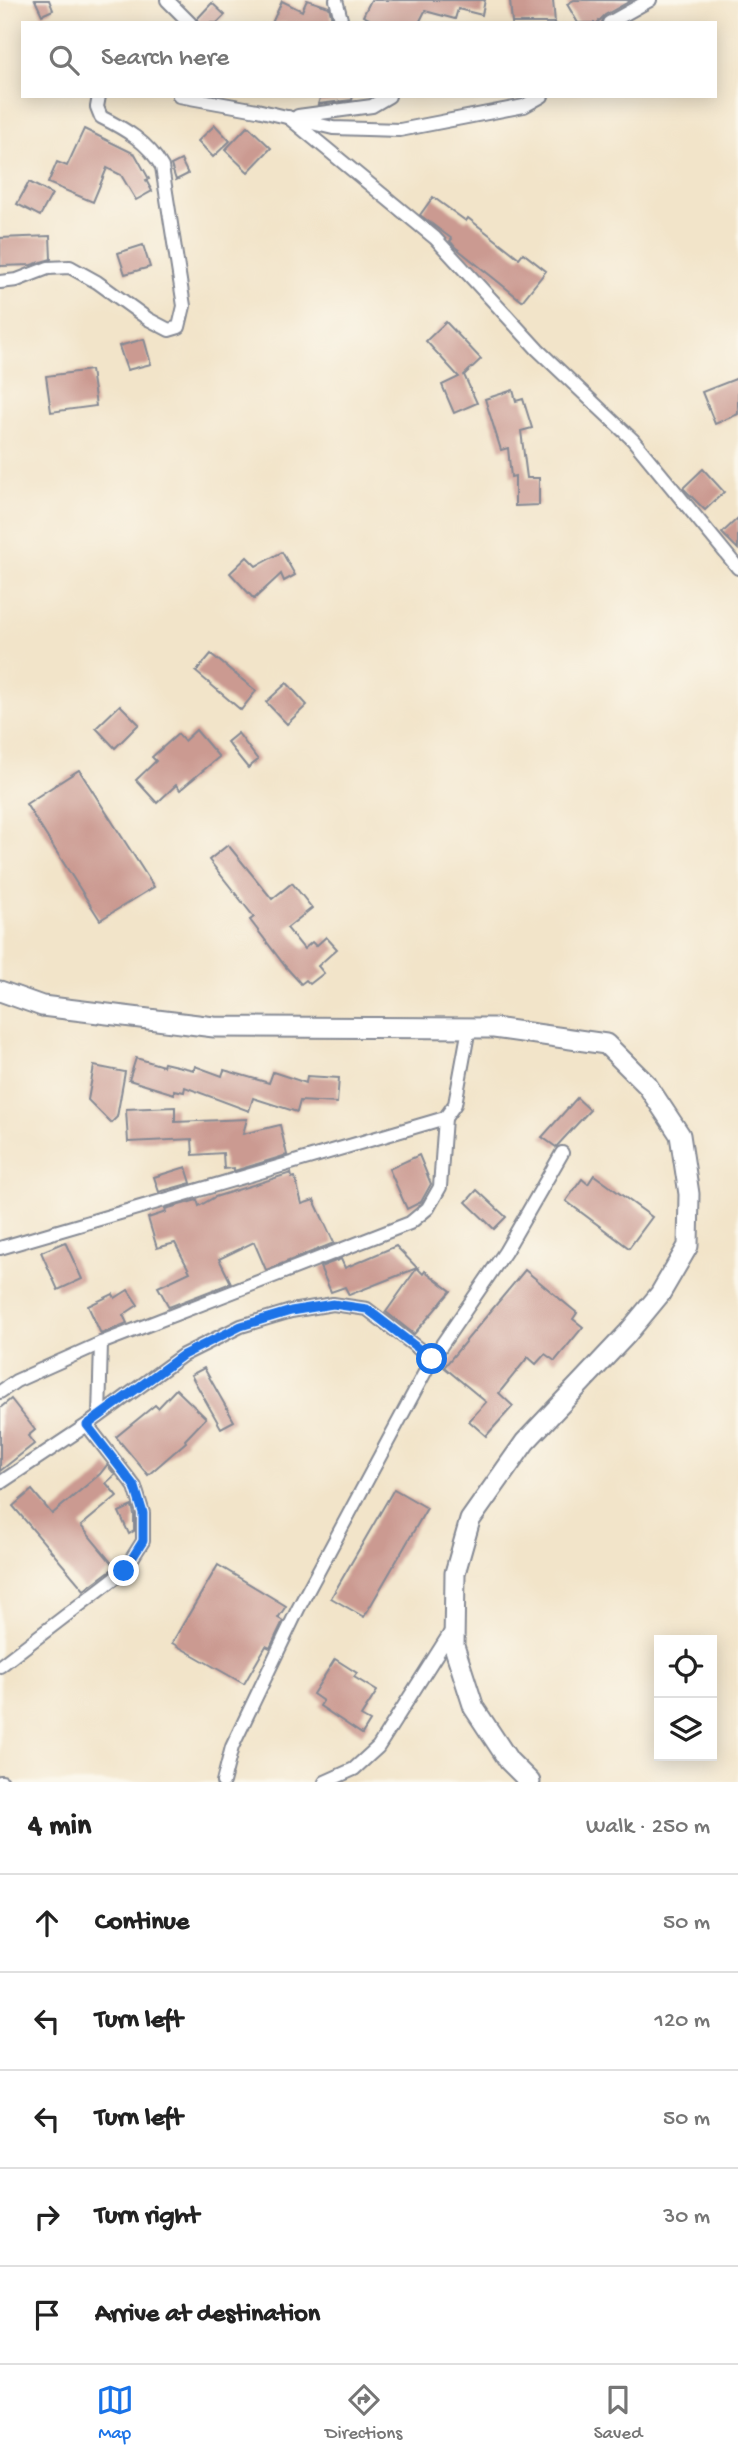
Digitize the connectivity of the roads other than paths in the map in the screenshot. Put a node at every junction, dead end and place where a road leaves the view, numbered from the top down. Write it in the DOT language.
graph roads {
  1 [pos="167,0"];
  2 [pos="335,0"];
  3 [pos="650,0"];
  4 [pos="188,21"];
  5 [pos="341,21"];
  6 [pos="613,21"];
  7 [pos="99,98"];
  8 [pos="190,98"];
  9 [pos="249,98"];
  10 [pos="386,98"];
  11 [pos="538,98"];
  12 [pos="257,110"];
  13 [pos="288,117"];
  14 [pos="0,282"];
  15 [pos="738,568"];
  16 [pos="0,991"];
  17 [pos="469,1028"];
  18 [pos="446,1118"];
  19 [pos="562,1153"];
  20 [pos="0,1248"];
  21 [pos="101,1343"];
  22 [pos="432,1359"];
  23 [pos="0,1392"];
  24 [pos="99,1416"];
  25 [pos="87,1425"];
  26 [pos="0,1483"];
  27 [pos="454,1627"];
  28 [pos="0,1666"];
  29 [pos="223,1782"];
  30 [pos="325,1782"];
  31 [pos="530,1782"];
  1 -- 4 [label="street"];
  2 -- 5 [label="street"];
  3 -- 6 [label="street"];
  7 -- 14 [label="street"];
  8 -- 12 [label="street"];
  9 -- 12 [label="street"];
  10 -- 13 [label="street"];
  11 -- 13 [label="street"];
  12 -- 13 [label="street"];
  13 -- 15 [label="street"];
  16 -- 17 [label="main road"];
  17 -- 18 [label="street"];
  17 -- 27 [label="main road"];
  18 -- 20 [label="street"];
  18 -- 21 [label="street"];
  19 -- 22 [label="street"];
  21 -- 23 [label="street"];
  21 -- 24 [label="street"];
  22 -- 24 [label="street"];
  22 -- 29 [label="street"];
  24 -- 25 [label="street"];
  25 -- 26 [label="street"];
  25 -- 28 [label="street"];
  27 -- 30 [label="street"];
  27 -- 31 [label="main road"];
}
